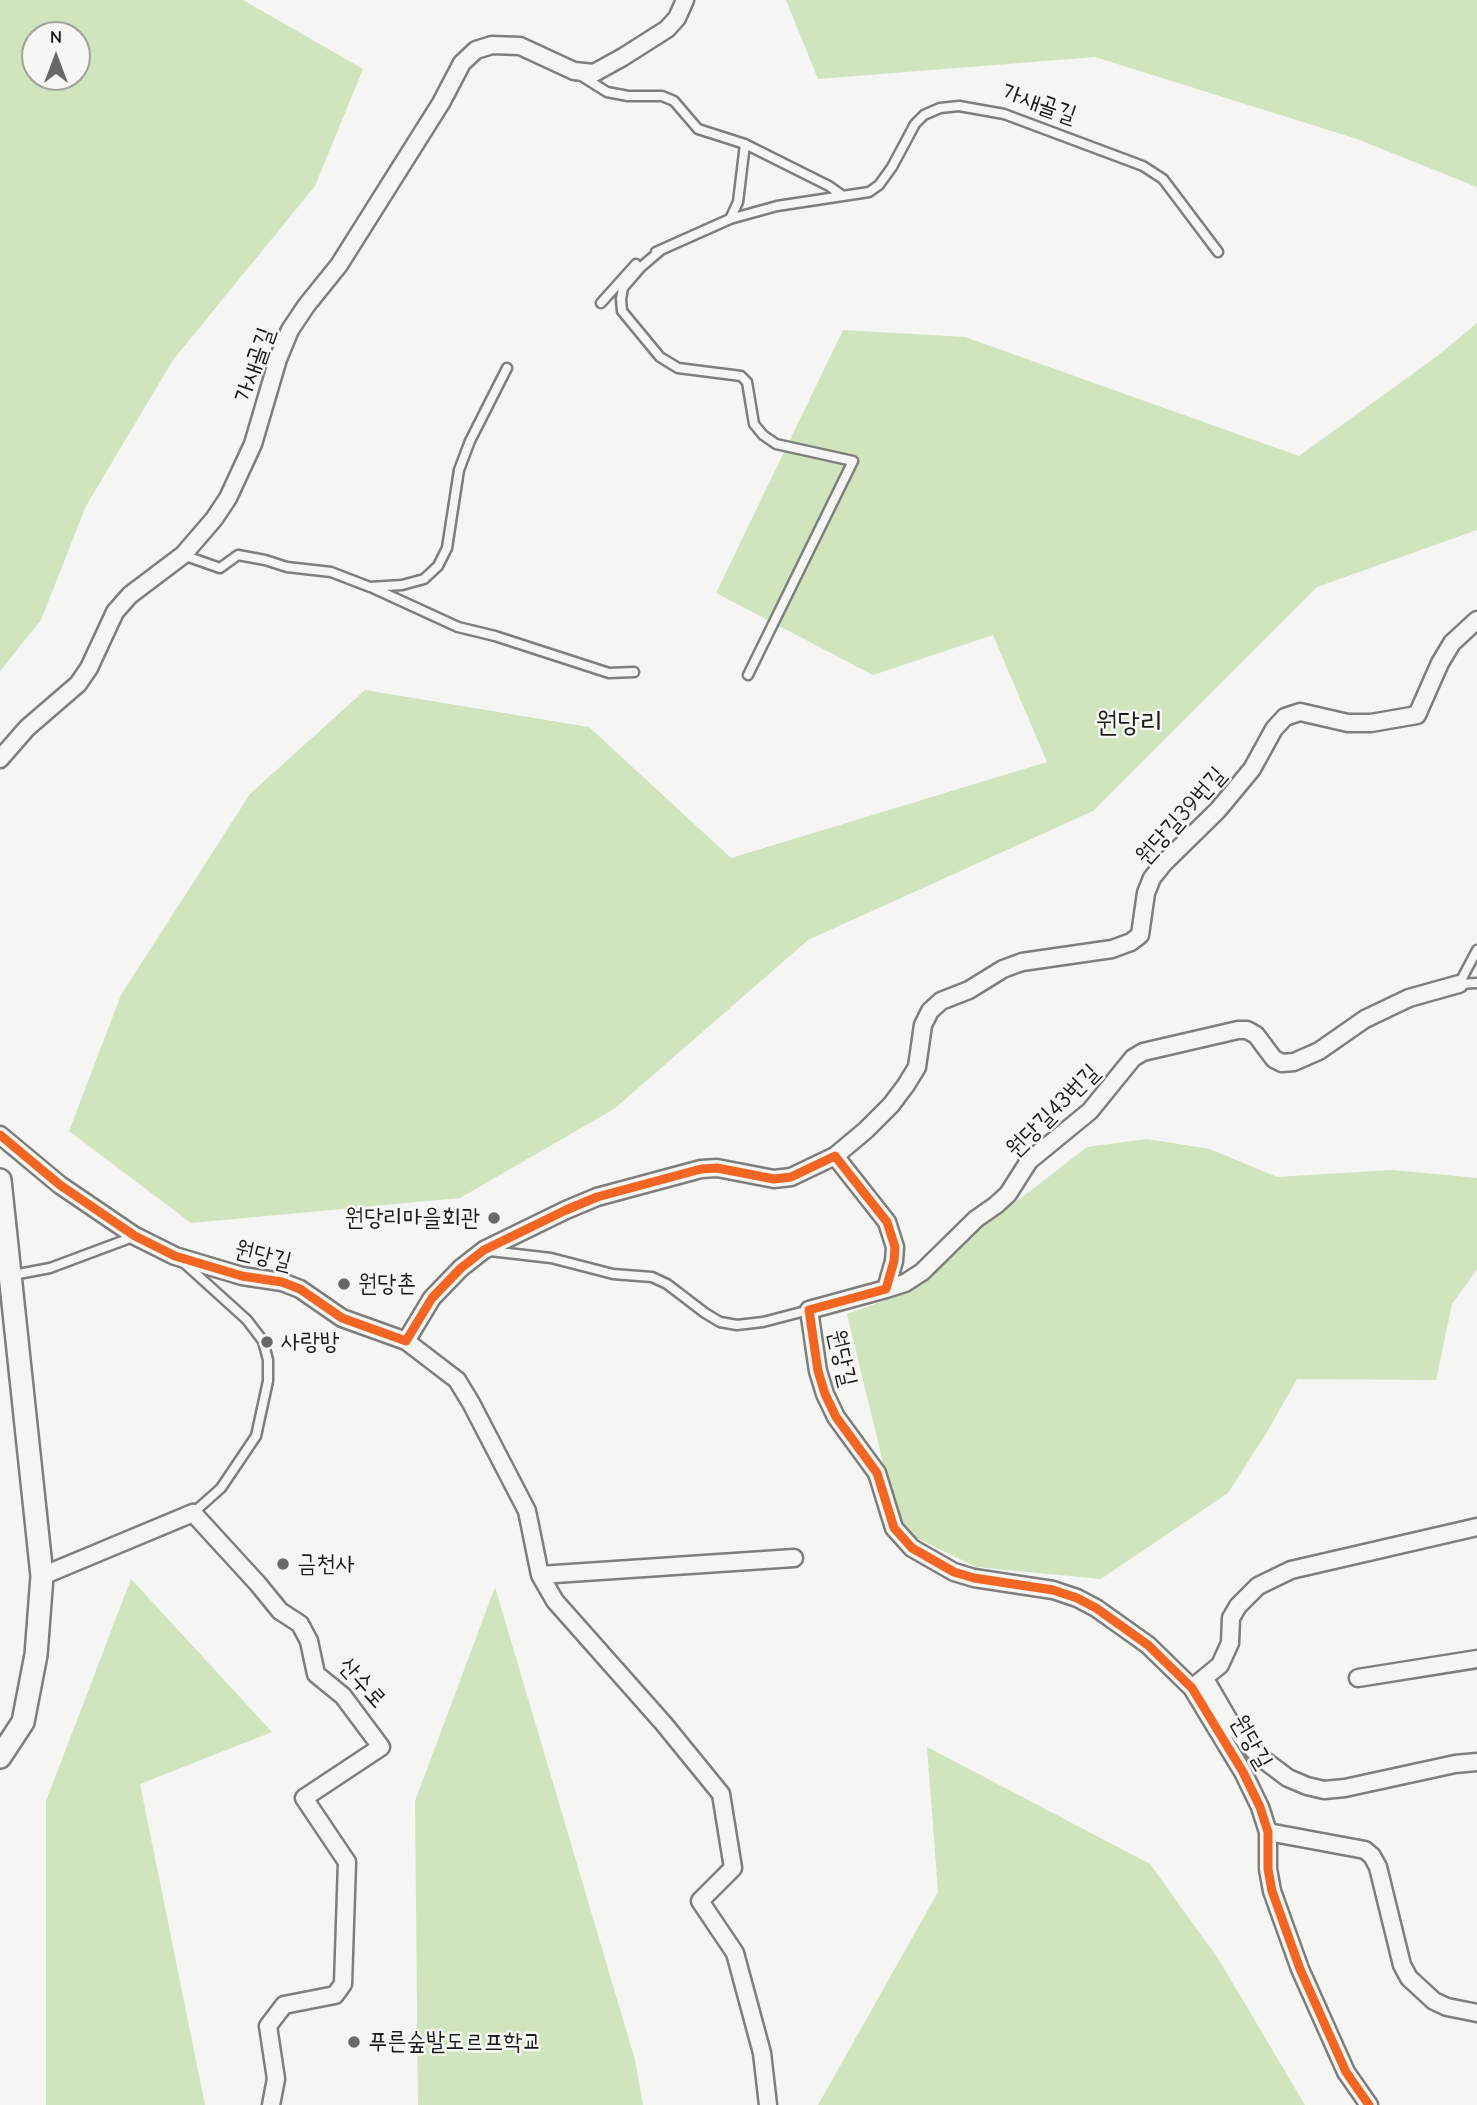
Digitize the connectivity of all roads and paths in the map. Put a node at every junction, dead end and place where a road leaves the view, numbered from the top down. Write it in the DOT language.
graph roads {
  1 [pos="685,0"];
  2 [pos="574,71"];
  3 [pos="745,144"];
  4 [pos="843,196"];
  5 [pos="730,219"];
  6 [pos="661,250"];
  7 [pos="1218,252"];
  8 [pos="601,303"];
  9 [pos="508,369"];
  10 [pos="183,555"];
  11 [pos="370,587"];
  12 [pos="1477,620"];
  13 [pos="634,672"];
  14 [pos="748,675"];
  15 [pos="0,759"];
  16 [pos="1477,950"];
  17 [pos="1477,983"];
  18 [pos="1459,984"];
  19 [pos="0,1135"];
  20 [pos="835,1156"];
  21 [pos="0,1180"];
  22 [pos="135,1236"];
  23 [pos="484,1250"];
  24 [pos="175,1256"];
  25 [pos="10,1275"];
  26 [pos="886,1289"];
  27 [pos="809,1310"];
  28 [pos="406,1341"];
  29 [pos="193,1513"];
  30 [pos="1477,1527"];
  31 [pos="793,1558"];
  32 [pos="540,1575"];
  33 [pos="42,1576"];
  34 [pos="1477,1658"];
  35 [pos="1358,1678"];
  36 [pos="1198,1684"];
  37 [pos="0,1757"];
  38 [pos="1477,1762"];
  39 [pos="1268,1832"];
  40 [pos="1477,2013"];
  41 [pos="271,2105"];
  42 [pos="768,2105"];
  43 [pos="1369,2105"];
  1 -- 2 [label="street"];
  2 -- 3 [label="lane, 가새골길"];
  2 -- 10 [label="street, 가새골길"];
  3 -- 4 [label="lane, 가새골길"];
  3 -- 5 [label="lane"];
  4 -- 5 [label="lane, 가새골길"];
  4 -- 7 [label="lane, 가새골길"];
  5 -- 6 [label="lane, 가새골길"];
  6 -- 8 [label="lane"];
  6 -- 14 [label="lane"];
  9 -- 11 [label="lane"];
  10 -- 11 [label="lane"];
  10 -- 15 [label="street, 가새골길"];
  11 -- 13 [label="lane"];
  12 -- 20 [label="street, 원당길39번길"];
  16 -- 18 [label="lane"];
  17 -- 18 [label="lane"];
  18 -- 26 [label="street, 원당길43번길"];
  19 -- 22 [label="street, 원당길"];
  20 -- 23 [label="street"];
  20 -- 26 [label="street"];
  21 -- 25 [label="main road"];
  22 -- 24 [label="street, 원당길"];
  22 -- 25 [label="lane"];
  23 -- 27 [label="lane"];
  23 -- 28 [label="street"];
  24 -- 28 [label="street, 원당길"];
  24 -- 29 [label="lane"];
  25 -- 33 [label="main road"];
  26 -- 27 [label="street, 원당길"];
  27 -- 36 [label="street, 원당길"];
  28 -- 32 [label="street, 원당길"];
  29 -- 33 [label="street"];
  29 -- 41 [label="street, 산수로"];
  30 -- 36 [label="street"];
  31 -- 32 [label="street"];
  32 -- 42 [label="street"];
  33 -- 37 [label="main road"];
  34 -- 35 [label="street"];
  36 -- 38 [label="street"];
  36 -- 39 [label="street, 원당길"];
  39 -- 40 [label="street"];
  39 -- 43 [label="street, 원당길"];
}
